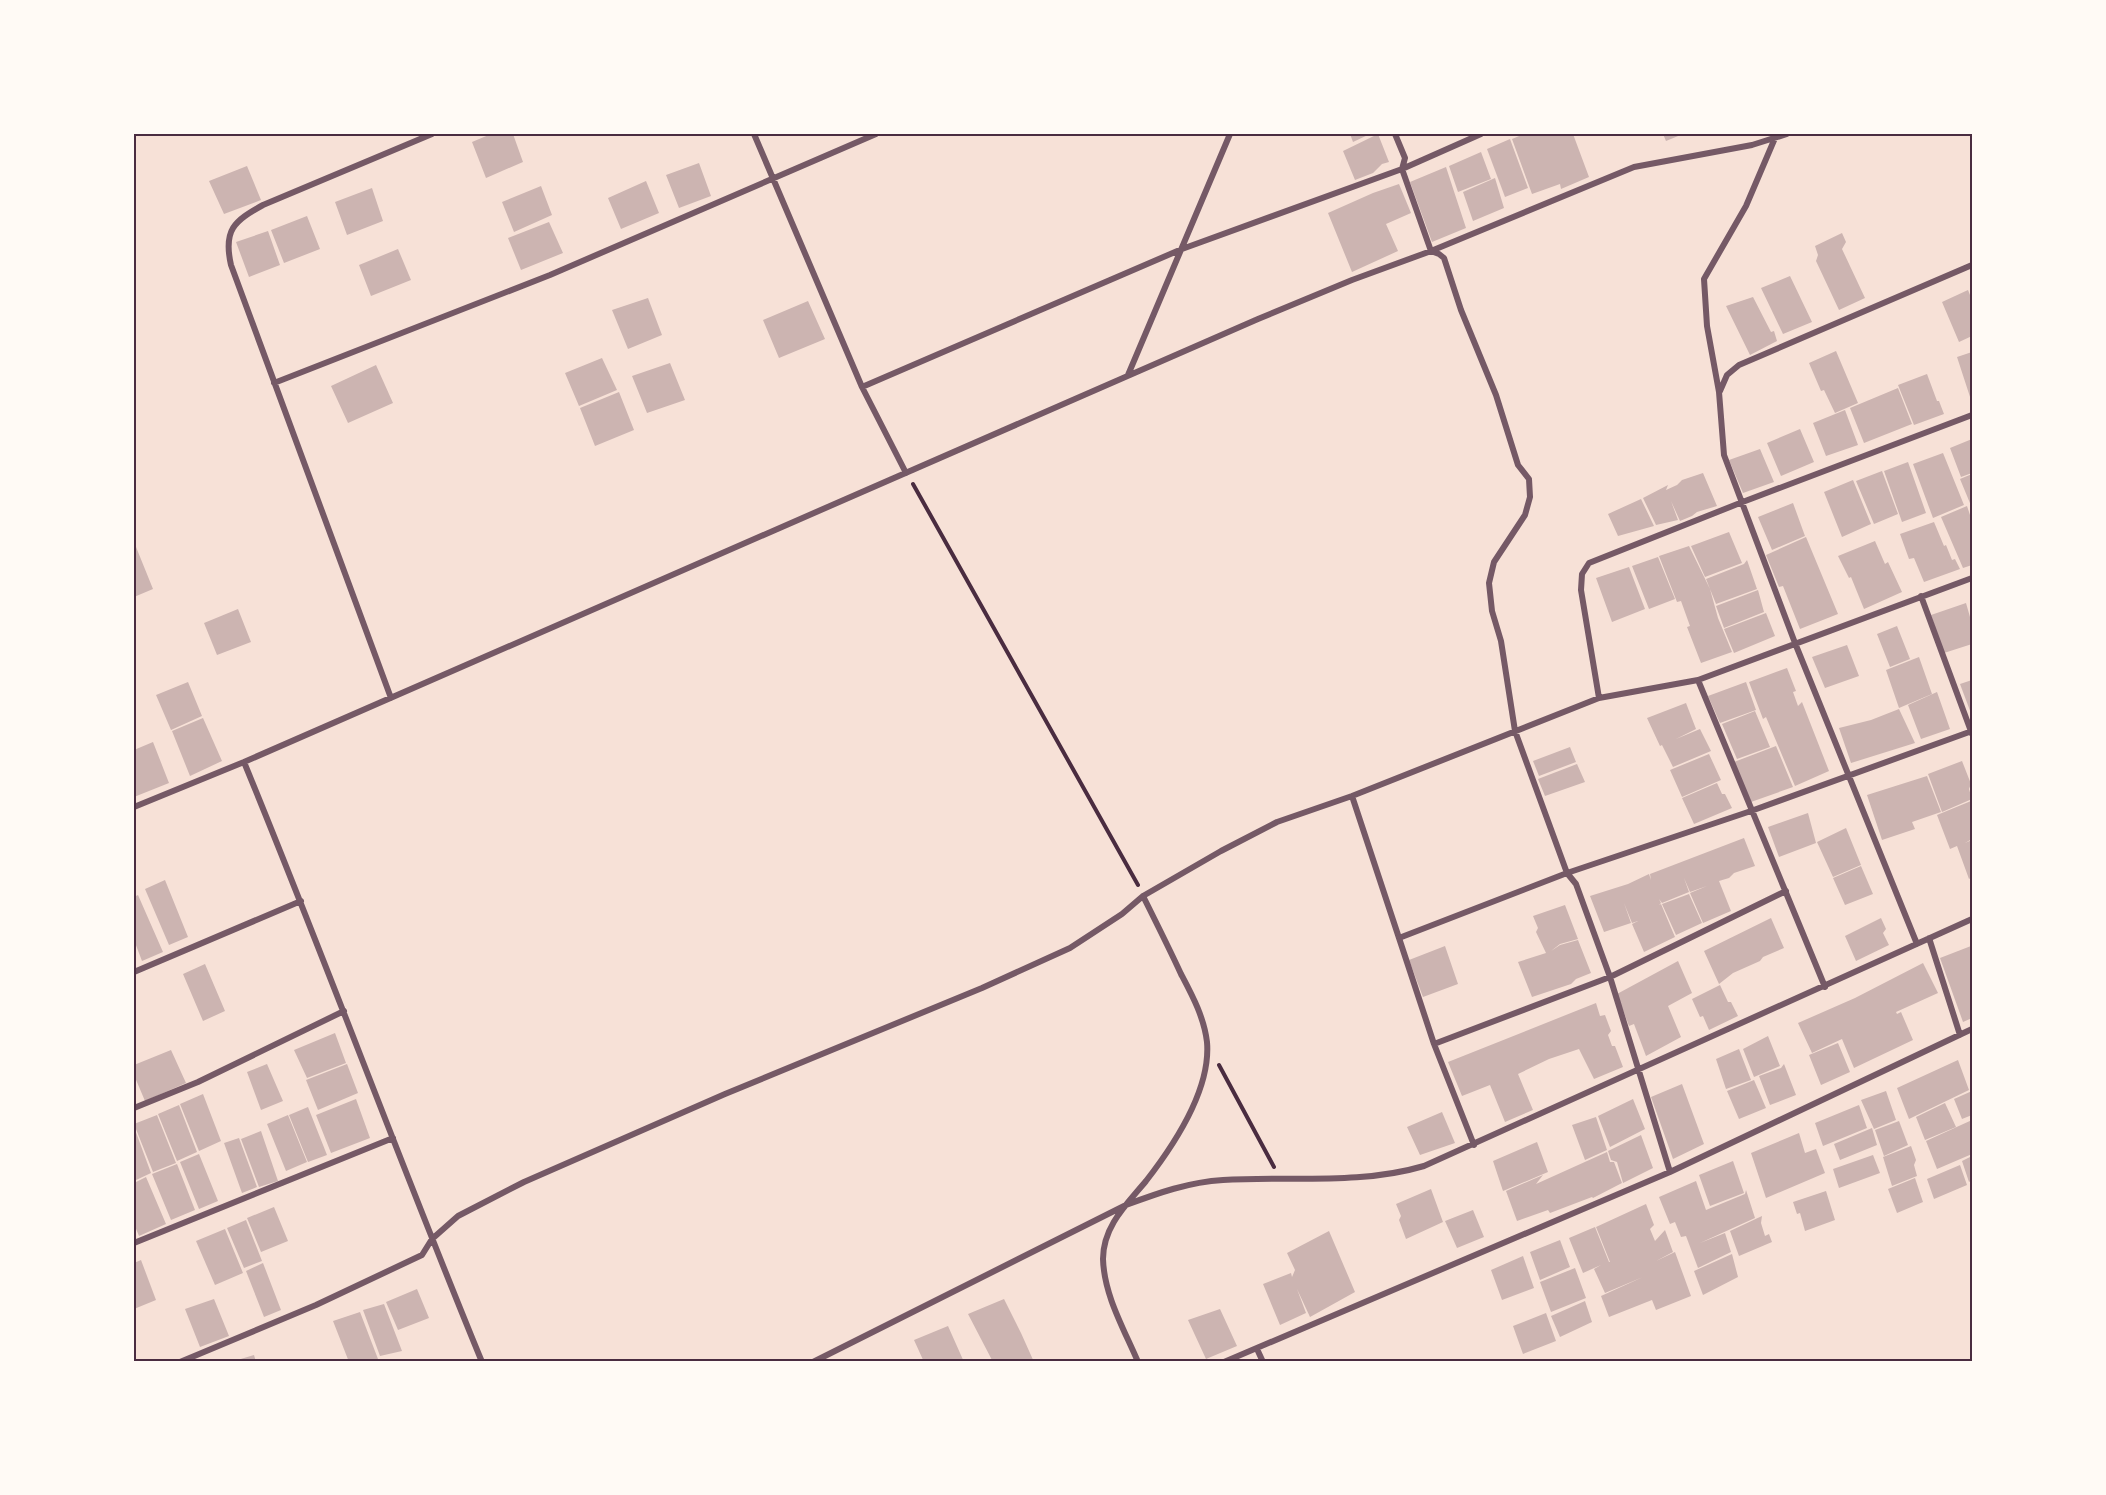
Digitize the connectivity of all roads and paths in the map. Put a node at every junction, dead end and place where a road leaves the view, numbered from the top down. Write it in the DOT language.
graph roads {
  1 [pos="432,134"];
  2 [pos="754,134"];
  3 [pos="876,134"];
  4 [pos="1230,134"];
  5 [pos="1395,134"];
  6 [pos="1481,134"];
  7 [pos="1787,134"];
  8 [pos="1775,138"];
  9 [pos="1402,169"];
  10 [pos="772,180"];
  11 [pos="1182,249"];
  12 [pos="1431,251"];
  13 [pos="1972,265"];
  14 [pos="1128,376"];
  15 [pos="274,383"];
  16 [pos="862,387"];
  17 [pos="1719,392"];
  18 [pos="1972,415"];
  19 [pos="906,473"];
  20 [pos="1740,503"];
  21 [pos="1972,578"];
  22 [pos="1921,596"];
  23 [pos="1795,644"];
  24 [pos="1698,680"];
  25 [pos="391,698"];
  26 [pos="1599,698"];
  27 [pos="1515,731"];
  28 [pos="1972,732"];
  29 [pos="244,762"];
  30 [pos="1849,777"];
  31 [pos="1352,796"];
  32 [pos="134,807"];
  33 [pos="1751,811"];
  34 [pos="1567,873"];
  35 [pos="1786,891"];
  36 [pos="1143,896"];
  37 [pos="301,901"];
  38 [pos="1972,919"];
  39 [pos="1398,938"];
  40 [pos="1929,938"];
  41 [pos="1917,944"];
  42 [pos="134,972"];
  43 [pos="1610,977"];
  44 [pos="1825,987"];
  45 [pos="344,1011"];
  46 [pos="1972,1029"];
  47 [pos="1960,1035"];
  48 [pos="1207,1043"];
  49 [pos="1434,1044"];
  50 [pos="1639,1069"];
  51 [pos="134,1108"];
  52 [pos="393,1138"];
  53 [pos="1474,1145"];
  54 [pos="1670,1172"];
  55 [pos="1280,1178"];
  56 [pos="1126,1205"];
  57 [pos="432,1239"];
  58 [pos="134,1243"];
  59 [pos="1257,1349"];
  60 [pos="180,1362"];
  61 [pos="482,1362"];
  62 [pos="813,1362"];
  63 [pos="1138,1362"];
  64 [pos="1224,1362"];
  65 [pos="1263,1362"];
  1 -- 15 [label="street"];
  2 -- 10 [label="street"];
  3 -- 10 [label="street"];
  4 -- 11 [label="street"];
  5 -- 9 [label="street"];
  6 -- 9 [label="street"];
  7 -- 8 [label="street"];
  8 -- 12 [label="street"];
  8 -- 17 [label="street"];
  9 -- 11 [label="street"];
  9 -- 12 [label="street"];
  10 -- 15 [label="street"];
  10 -- 16 [label="street"];
  11 -- 14 [label="street"];
  11 -- 16 [label="street"];
  12 -- 14 [label="street"];
  12 -- 27 [label="street"];
  13 -- 17 [label="street"];
  14 -- 19 [label="street"];
  15 -- 25 [label="street"];
  16 -- 19 [label="street"];
  17 -- 20 [label="street"];
  18 -- 20 [label="street"];
  19 -- 25 [label="street"];
  19 -- 36 [label="path"];
  20 -- 23 [label="street"];
  20 -- 26 [label="street"];
  21 -- 22 [label="street"];
  22 -- 23 [label="street"];
  22 -- 28 [label="street"];
  23 -- 24 [label="street"];
  23 -- 30 [label="street"];
  24 -- 26 [label="street"];
  24 -- 33 [label="street"];
  25 -- 29 [label="street"];
  26 -- 27 [label="street"];
  27 -- 31 [label="street"];
  27 -- 34 [label="street"];
  28 -- 30 [label="street"];
  29 -- 32 [label="street"];
  29 -- 37 [label="street"];
  30 -- 33 [label="street"];
  30 -- 41 [label="street"];
  31 -- 36 [label="street"];
  31 -- 39 [label="street"];
  33 -- 34 [label="street"];
  33 -- 35 [label="street"];
  34 -- 39 [label="street"];
  34 -- 43 [label="street"];
  35 -- 43 [label="street"];
  35 -- 44 [label="street"];
  36 -- 48 [label="street"];
  36 -- 57 [label="street"];
  37 -- 42 [label="street"];
  37 -- 45 [label="street"];
  38 -- 40 [label="street"];
  39 -- 49 [label="street"];
  40 -- 41 [label="street"];
  40 -- 47 [label="street"];
  41 -- 44 [label="street"];
  43 -- 49 [label="street"];
  43 -- 50 [label="street"];
  44 -- 50 [label="street"];
  45 -- 51 [label="street"];
  45 -- 52 [label="street"];
  46 -- 47 [label="street"];
  47 -- 54 [label="street"];
  48 -- 55 [label="path"];
  48 -- 56 [label="street"];
  49 -- 53 [label="street"];
  50 -- 53 [label="street"];
  50 -- 54 [label="street"];
  52 -- 57 [label="street"];
  52 -- 58 [label="street"];
  53 -- 55 [label="street"];
  54 -- 59 [label="street"];
  55 -- 56 [label="street"];
  56 -- 62 [label="street"];
  56 -- 63 [label="street"];
  57 -- 60 [label="street"];
  57 -- 61 [label="street"];
  59 -- 64 [label="street"];
  59 -- 65 [label="street"];
}
